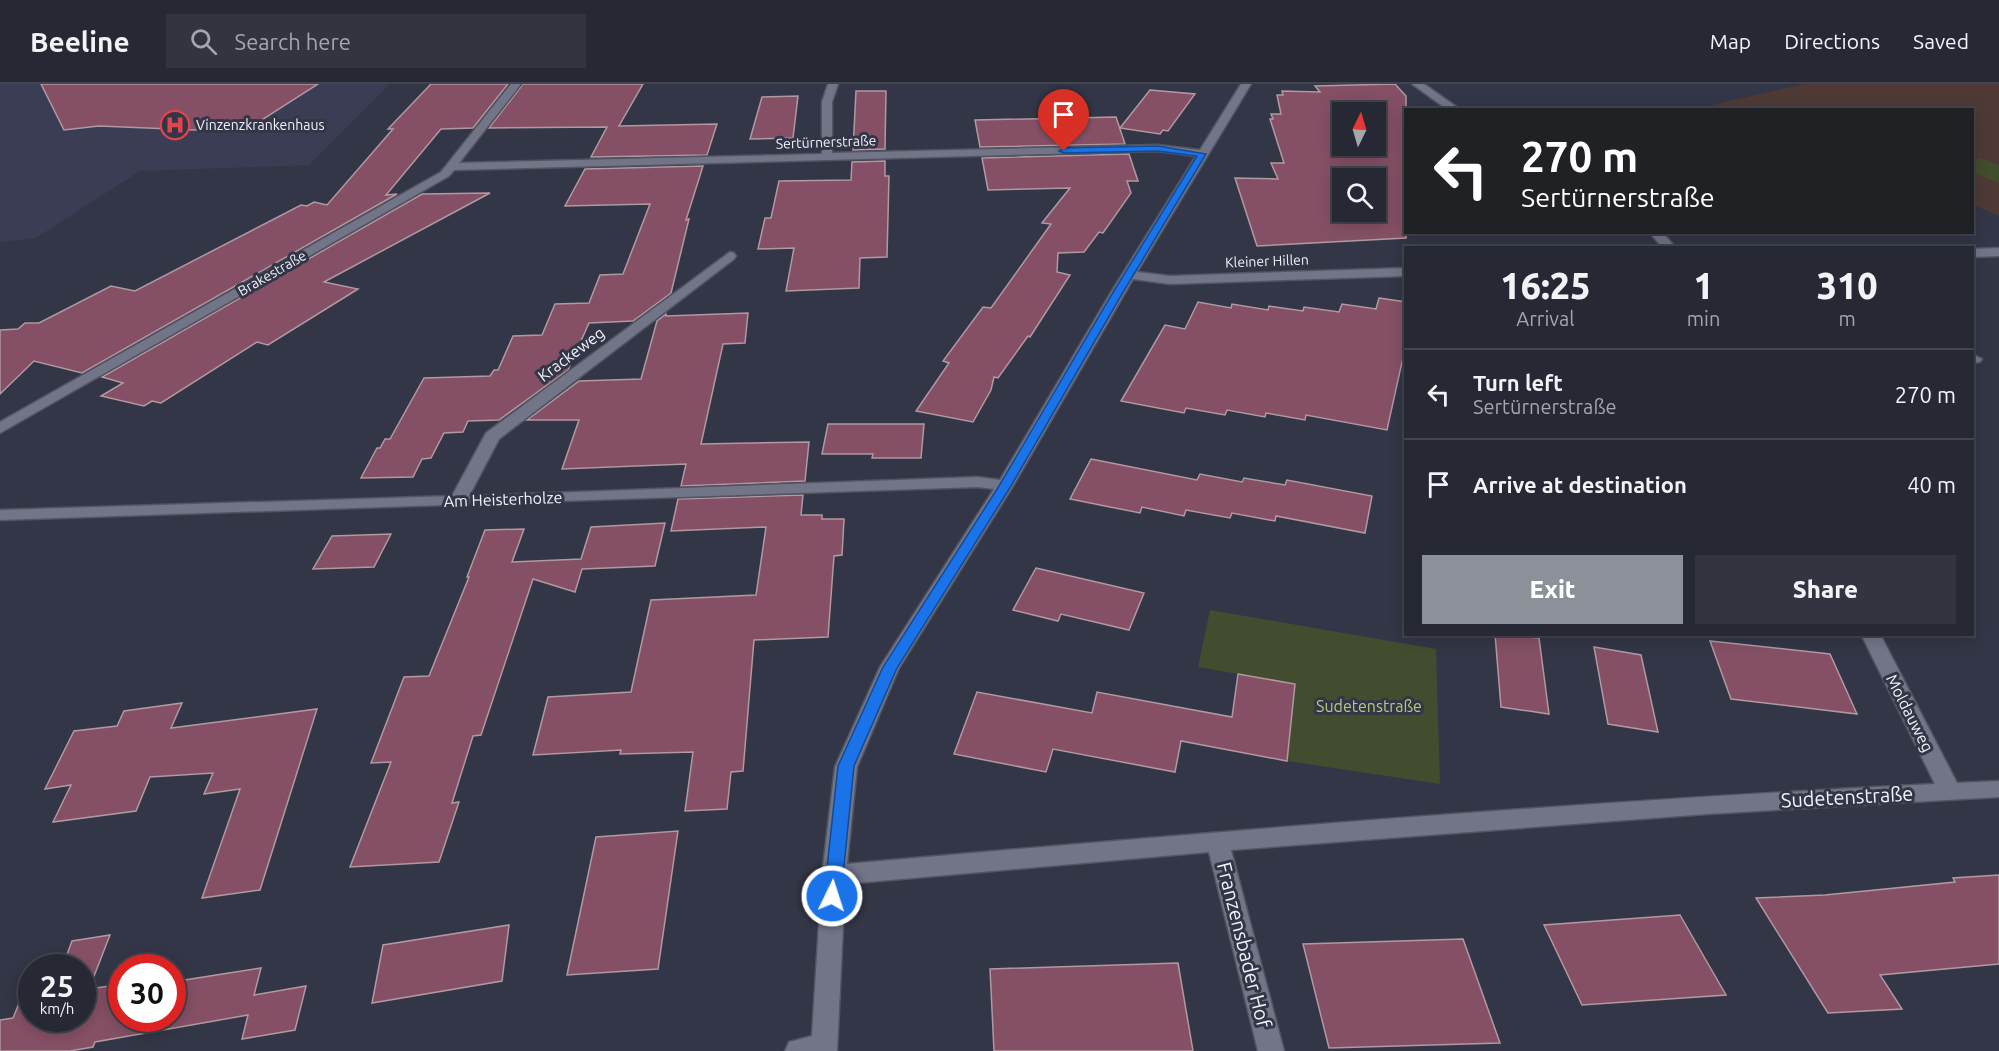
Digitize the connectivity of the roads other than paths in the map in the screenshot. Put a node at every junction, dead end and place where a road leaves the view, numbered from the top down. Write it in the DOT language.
graph roads {
  1 [pos="516,84"];
  2 [pos="833,84"];
  3 [pos="1246,84"];
  4 [pos="1417,84"];
  5 [pos="1453,108"];
  6 [pos="1202,154"];
  7 [pos="826,157"];
  8 [pos="450,167"];
  9 [pos="1657,234"];
  10 [pos="1668,246"];
  11 [pos="1999,252"];
  12 [pos="1974,253"];
  13 [pos="730,256"];
  14 [pos="1404,272"];
  15 [pos="1130,275"];
  16 [pos="0,428"];
  17 [pos="1005,486"];
  18 [pos="458,501"];
  19 [pos="0,515"];
  20 [pos="1871,636"];
  21 [pos="1999,789"];
  22 [pos="1950,791"];
  23 [pos="1217,840"];
  24 [pos="834,875"];
  25 [pos="824,1049"];
  26 [pos="798,1051"];
  27 [pos="1271,1051"];
  1 -- 8 [label="street, Brakestraße"];
  2 -- 7 [label="street"];
  3 -- 6 [label="street"];
  4 -- 5 [label="street"];
  6 -- 7 [label="street, Sertürnerstraße"];
  6 -- 15 [label="street"];
  7 -- 8 [label="street, Sertürnerstraße"];
  8 -- 16 [label="street, Brakestraße"];
  9 -- 10 [label="street"];
  11 -- 12 [label="street"];
  13 -- 18 [label="street, Krackeweg"];
  14 -- 15 [label="street, Kleiner Hillen"];
  15 -- 17 [label="street"];
  17 -- 18 [label="street, Am Heisterholze"];
  17 -- 24 [label="street"];
  18 -- 19 [label="street, Am Heisterholze"];
  20 -- 22 [label="street, Moldauweg"];
  21 -- 22 [label="street, Sudetenstraße"];
  22 -- 23 [label="street, Sudetenstraße"];
  23 -- 24 [label="street, Sudetenstraße"];
  23 -- 27 [label="street, Franzensbader Hof"];
  24 -- 25 [label="street"];
  25 -- 26 [label="street"];
}
